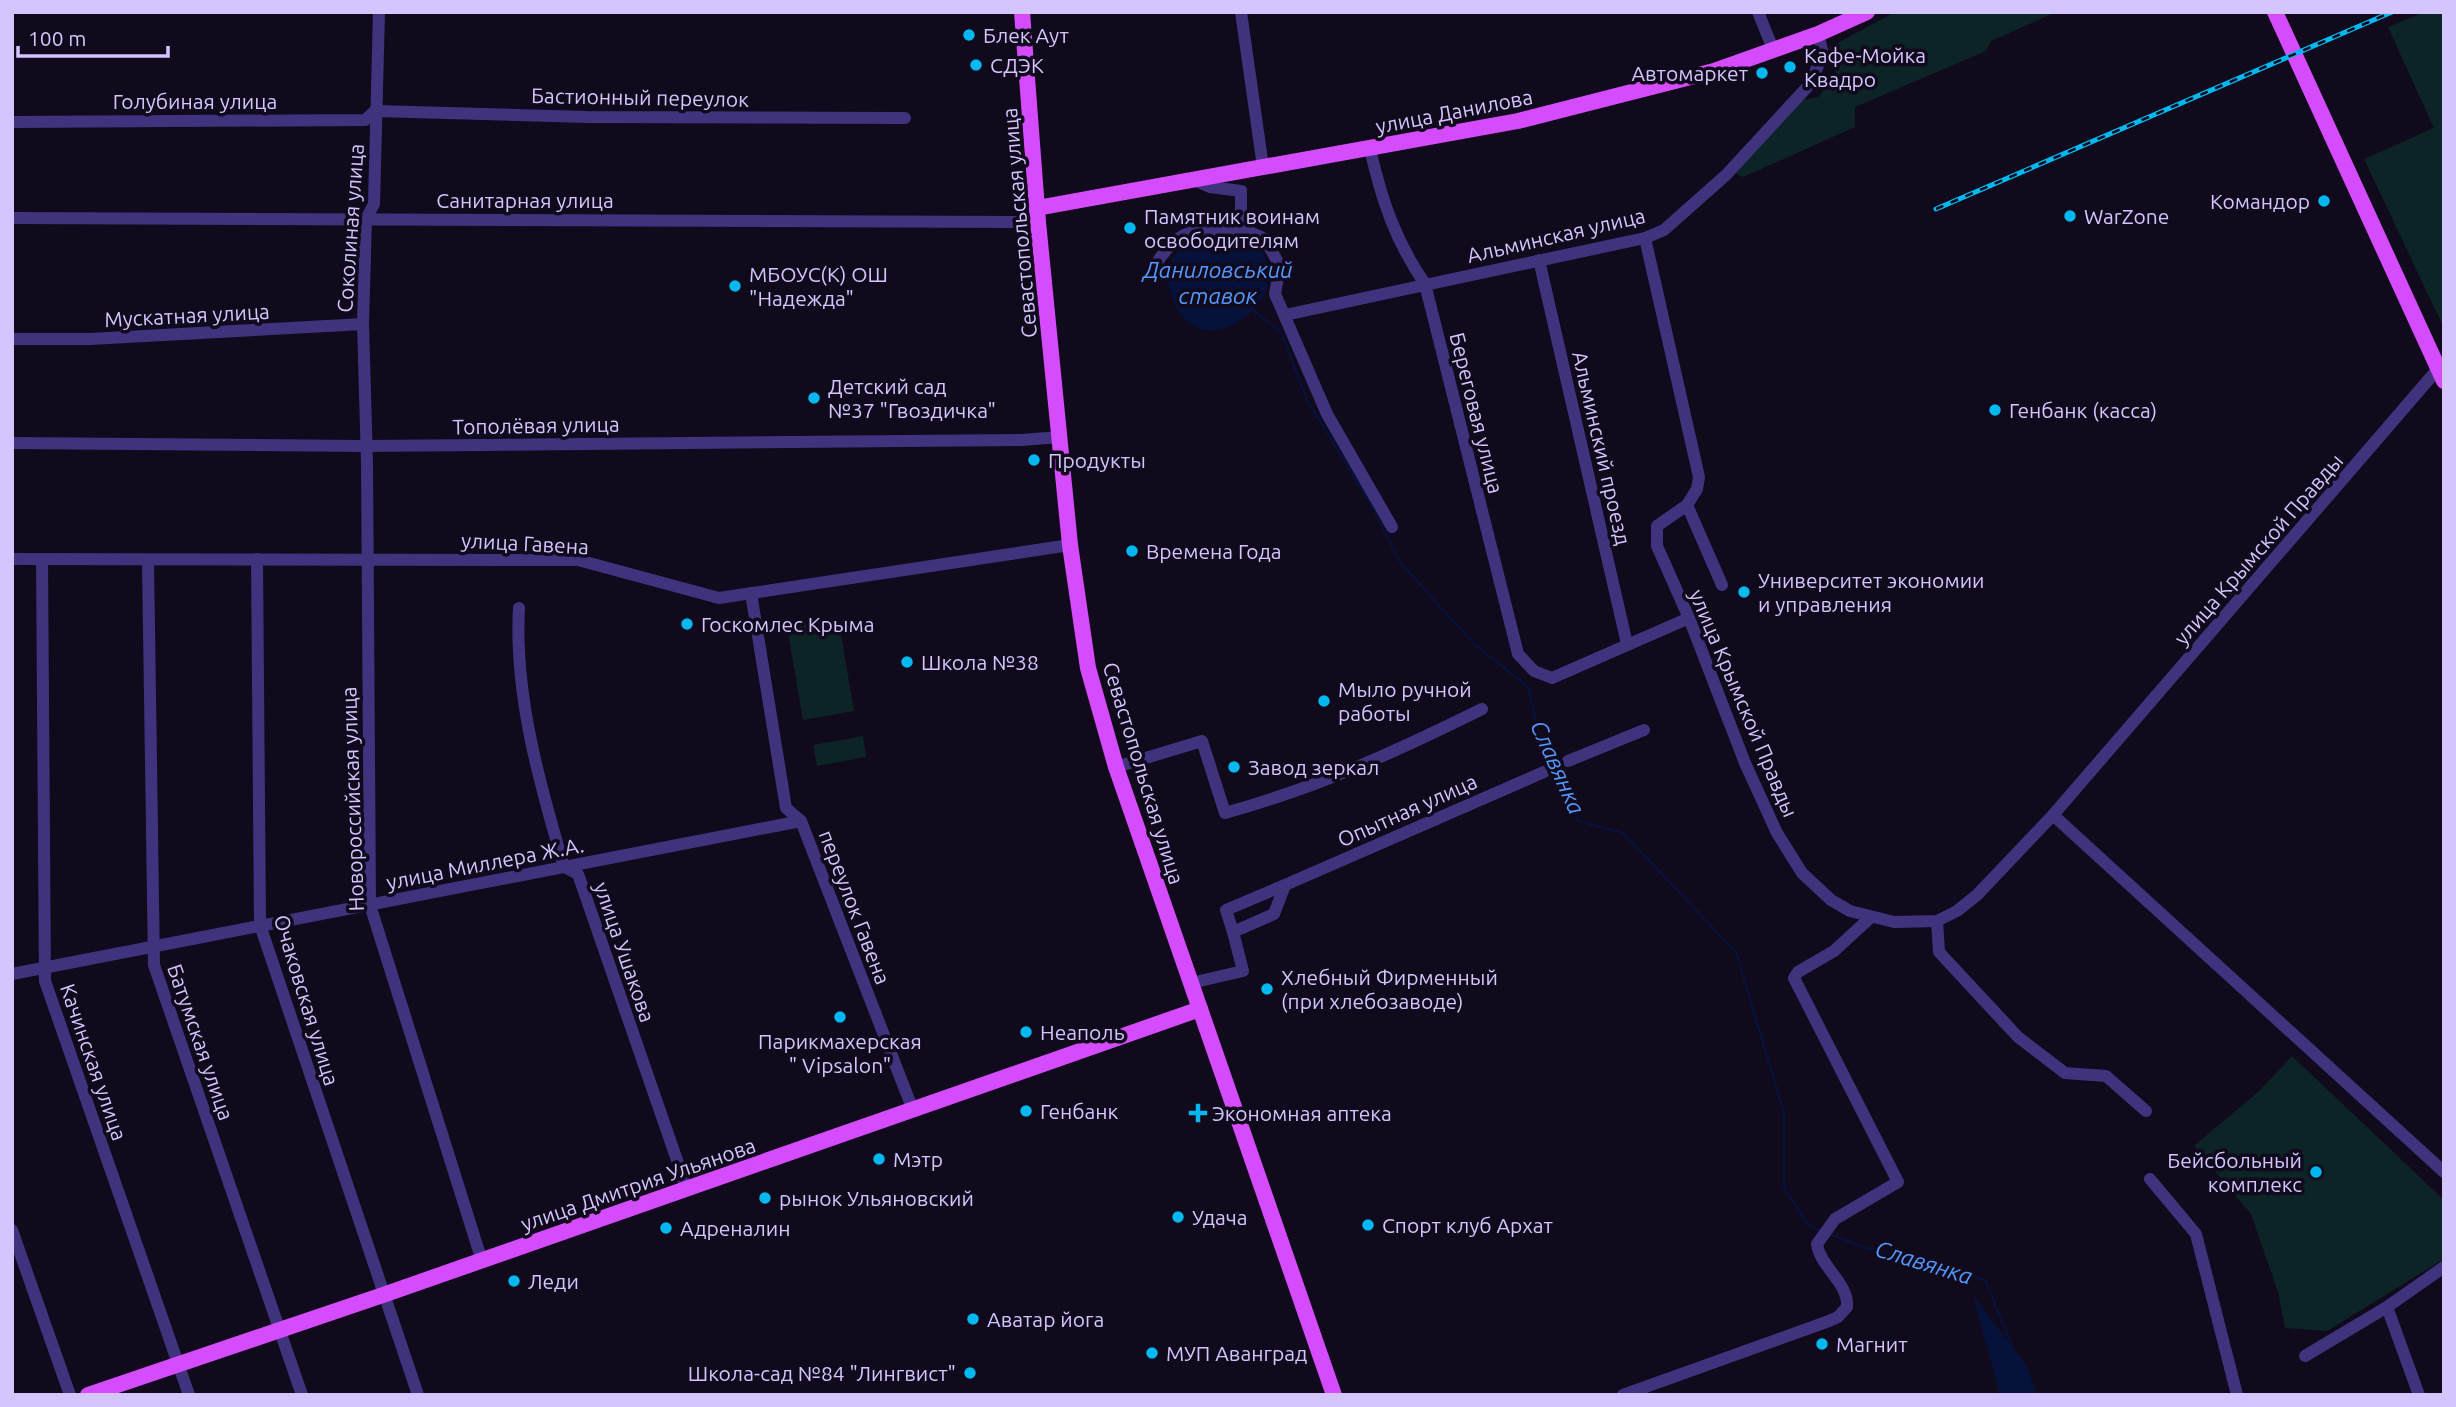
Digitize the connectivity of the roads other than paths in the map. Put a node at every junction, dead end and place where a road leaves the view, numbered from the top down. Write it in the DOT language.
graph roads {
  1 [pos="379,12"];
  2 [pos="1022,12"];
  3 [pos="1241,12"];
  4 [pos="1758,12"];
  5 [pos="2275,12"];
  6 [pos="1862,13"];
  7 [pos="1818,34"];
  8 [pos="1773,49"];
  9 [pos="375,111"];
  10 [pos="905,118"];
  11 [pos="12,121"];
  12 [pos="1370,149"];
  13 [pos="1263,167"];
  14 [pos="1194,180"];
  15 [pos="1038,215"];
  16 [pos="12,218"];
  17 [pos="366,219"];
  18 [pos="1241,228"];
  19 [pos="1645,238"];
  20 [pos="1539,260"];
  21 [pos="1156,264"];
  22 [pos="1425,284"];
  23 [pos="1285,315"];
  24 [pos="363,324"];
  25 [pos="12,339"];
  26 [pos="2440,376"];
  27 [pos="1060,437"];
  28 [pos="12,443"];
  29 [pos="365,446"];
  30 [pos="1687,505"];
  31 [pos="1392,527"];
  32 [pos="1070,544"];
  33 [pos="366,558"];
  34 [pos="12,559"];
  35 [pos="42,559"];
  36 [pos="257,559"];
  37 [pos="148,561"];
  38 [pos="1722,585"];
  39 [pos="751,593"];
  40 [pos="519,608"];
  41 [pos="1689,618"];
  42 [pos="1627,644"];
  43 [pos="1482,709"];
  44 [pos="1644,730"];
  45 [pos="1568,761"];
  46 [pos="1116,767"];
  47 [pos="1544,772"];
  48 [pos="2053,815"];
  49 [pos="801,821"];
  50 [pos="564,867"];
  51 [pos="1285,885"];
  52 [pos="370,905"];
  53 [pos="1870,918"];
  54 [pos="1937,921"];
  55 [pos="260,925"];
  56 [pos="1233,932"];
  57 [pos="152,948"];
  58 [pos="44,968"];
  59 [pos="12,974"];
  60 [pos="1191,983"];
  61 [pos="1200,1009"];
  62 [pos="913,1110"];
  63 [pos="2146,1111"];
  64 [pos="2444,1171"];
  65 [pos="2150,1179"];
  66 [pos="687,1189"];
  67 [pos="12,1230"];
  68 [pos="482,1261"];
  69 [pos="2444,1268"];
  70 [pos="383,1295"];
  71 [pos="2387,1307"];
  72 [pos="279,1329"];
  73 [pos="2305,1356"];
  74 [pos="178,1363"];
  75 [pos="70,1395"];
  76 [pos="88,1395"];
  77 [pos="189,1395"];
  78 [pos="302,1395"];
  79 [pos="418,1395"];
  80 [pos="1334,1395"];
  81 [pos="1623,1395"];
  82 [pos="2237,1395"];
  83 [pos="2419,1395"];
  1 -- 9 [label="street, Соколиная улица"];
  2 -- 15 [label="main road, Севастопольская улица"];
  3 -- 13 [label="street"];
  4 -- 8 [label="street"];
  5 -- 26 [label="main road"];
  6 -- 7 [label="main road, улица Данилова"];
  7 -- 8 [label="main road, улица Данилова"];
  7 -- 19 [label="street, Альминская улица"];
  8 -- 12 [label="main road, улица Данилова"];
  9 -- 10 [label="street, Бастионный переулок"];
  9 -- 11 [label="street, Голубиная улица"];
  9 -- 17 [label="street, Соколиная улица"];
  12 -- 13 [label="main road, улица Данилова"];
  12 -- 22 [label="street, Береговая улица"];
  13 -- 14 [label="main road, улица Данилова"];
  14 -- 15 [label="main road, улица Данилова"];
  14 -- 18 [label="street"];
  15 -- 17 [label="street, Санитарная улица"];
  15 -- 27 [label="main road, Севастопольская улица"];
  16 -- 17 [label="street, Санитарная улица"];
  17 -- 24 [label="street, Соколиная улица"];
  18 -- 21 [label="street"];
  18 -- 23 [label="street"];
  19 -- 20 [label="street, Альминская улица"];
  19 -- 30 [label="street"];
  20 -- 22 [label="street, Альминская улица"];
  20 -- 42 [label="street, Альминский проезд"];
  22 -- 23 [label="street, Альминская улица"];
  22 -- 42 [label="street, Береговая улица"];
  23 -- 31 [label="street"];
  24 -- 25 [label="street, Мускатная улица"];
  24 -- 29 [label="street, Соколиная улица"];
  26 -- 48 [label="street, улица Крымской Правды"];
  27 -- 29 [label="street, Тополёвая улица"];
  27 -- 32 [label="main road, Севастопольская улица"];
  28 -- 29 [label="street, Тополёвая улица"];
  29 -- 33 [label="street, Новороссийская улица"];
  30 -- 38 [label="street, улица Крымской Правды"];
  30 -- 41 [label="street, улица Крымской Правды"];
  32 -- 39 [label="street, улица Гавена"];
  32 -- 46 [label="main road, Севастопольская улица"];
  33 -- 36 [label="street, улица Гавена"];
  33 -- 39 [label="street, улица Гавена"];
  33 -- 52 [label="street, Новороссийская улица"];
  34 -- 35 [label="street, улица Гавена"];
  35 -- 37 [label="street, улица Гавена"];
  35 -- 58 [label="street, Качинская улица"];
  36 -- 37 [label="street, улица Гавена"];
  36 -- 55 [label="street, Очаковская улица"];
  37 -- 57 [label="street, Батумская улица"];
  39 -- 49 [label="street, переулок Гавена"];
  40 -- 50 [label="street, улица Ушакова"];
  41 -- 42 [label="street"];
  41 -- 53 [label="street, улица Крымской Правды"];
  43 -- 46 [label="street"];
  44 -- 45 [label="street"];
  46 -- 60 [label="main road, Севастопольская улица"];
  47 -- 51 [label="street, Опытная улица"];
  48 -- 54 [label="street, улица Крымской Правды"];
  48 -- 64 [label="street"];
  49 -- 50 [label="street, улица Миллера Ж.А."];
  49 -- 62 [label="street, переулок Гавена"];
  50 -- 52 [label="street, улица Миллера Ж.А."];
  50 -- 66 [label="street, улица Ушакова"];
  51 -- 56 [label="street"];
  51 -- 56 [label="street, Опытная улица"];
  52 -- 55 [label="street, улица Миллера Ж.А."];
  52 -- 68 [label="street, Новороссийская улица"];
  53 -- 54 [label="street, улица Крымской Правды"];
  53 -- 81 [label="street"];
  54 -- 63 [label="street"];
  55 -- 57 [label="street, улица Миллера Ж.А."];
  55 -- 70 [label="street, Очаковская улица"];
  56 -- 60 [label="street, Опытная улица"];
  57 -- 58 [label="street, улица Миллера Ж.А."];
  57 -- 72 [label="street, Батумская улица"];
  58 -- 59 [label="street, улица Миллера Ж.А."];
  58 -- 74 [label="street, Качинская улица"];
  60 -- 61 [label="main road, Севастопольская улица"];
  61 -- 62 [label="main road, улица Дмитрия Ульянова"];
  61 -- 80 [label="main road, Севастопольская улица"];
  62 -- 66 [label="main road, улица Дмитрия Ульянова"];
  65 -- 82 [label="street"];
  66 -- 68 [label="main road, улица Дмитрия Ульянова"];
  67 -- 75 [label="street"];
  68 -- 70 [label="main road, улица Дмитрия Ульянова"];
  69 -- 71 [label="street"];
  70 -- 72 [label="main road, улица Дмитрия Ульянова"];
  70 -- 79 [label="street, Очаковская улица"];
  71 -- 73 [label="street"];
  71 -- 83 [label="street"];
  72 -- 74 [label="main road, улица Дмитрия Ульянова"];
  72 -- 78 [label="street, Батумская улица"];
  74 -- 76 [label="main road, улица Дмитрия Ульянова"];
  74 -- 77 [label="street, Качинская улица"];
}
